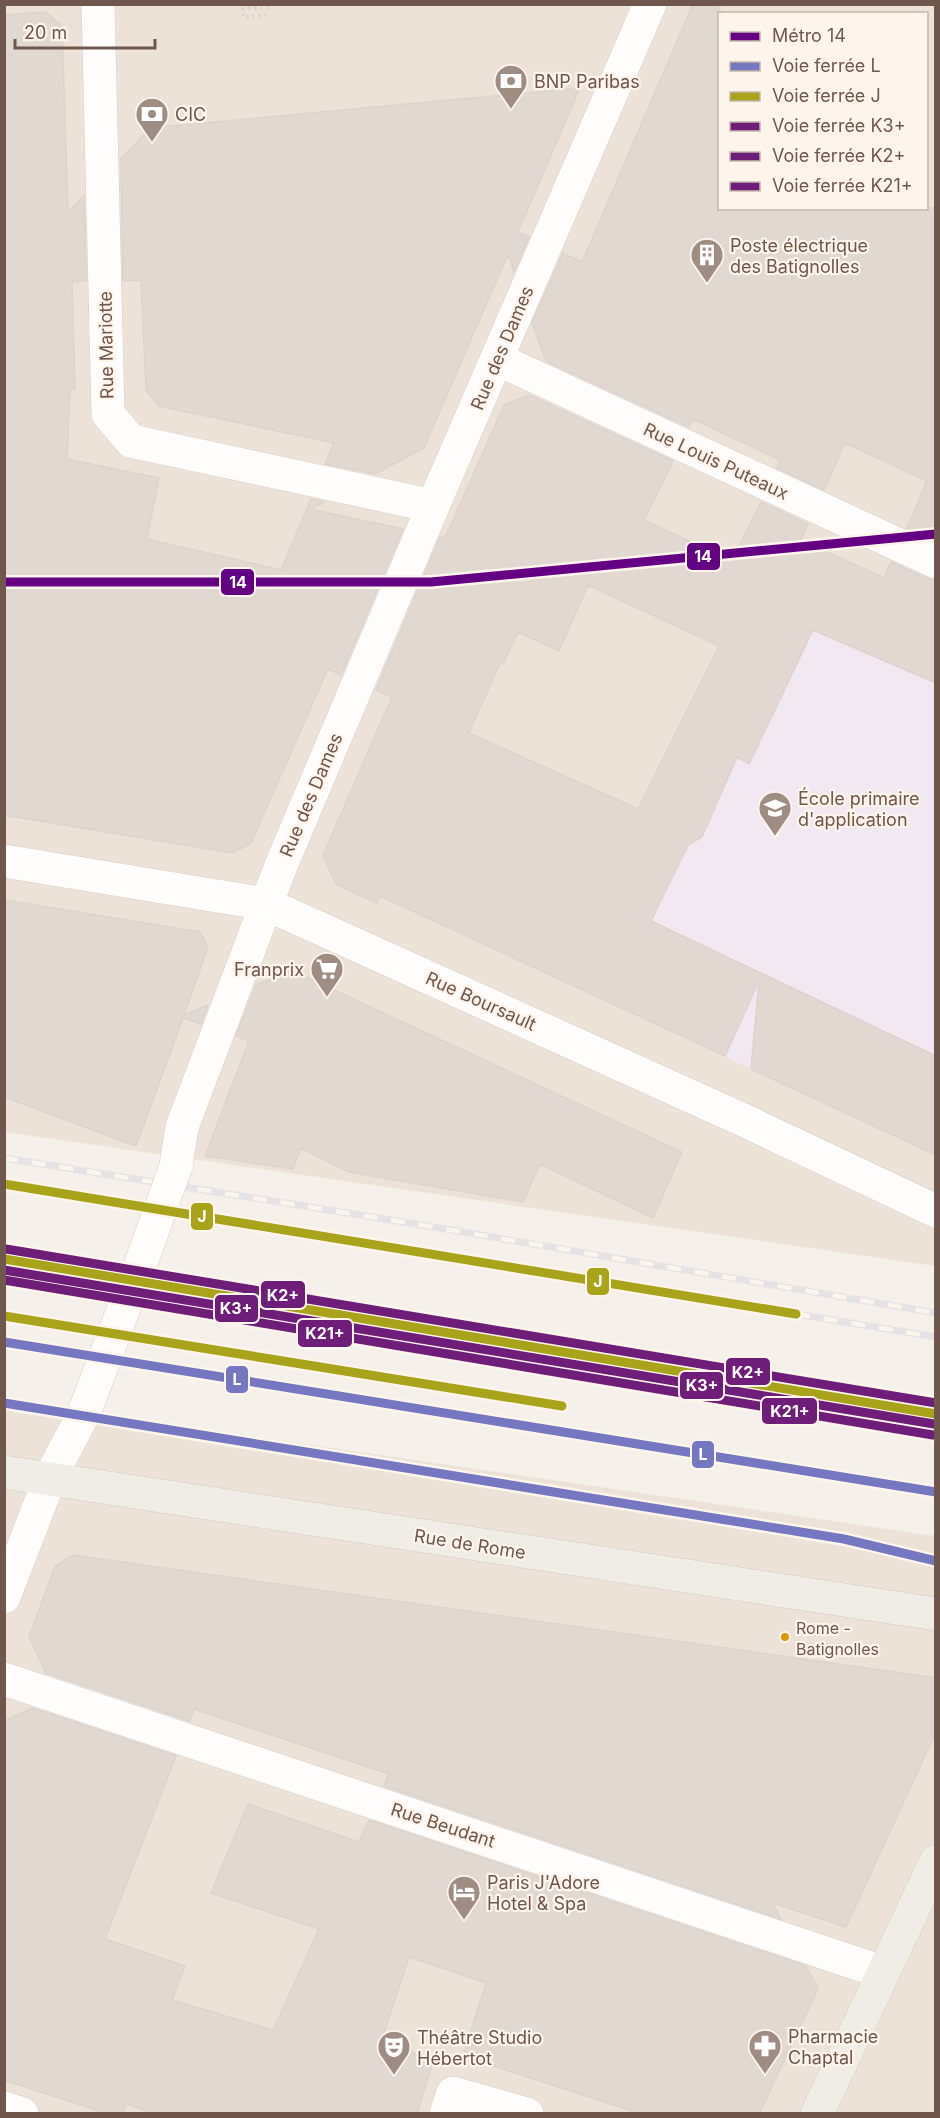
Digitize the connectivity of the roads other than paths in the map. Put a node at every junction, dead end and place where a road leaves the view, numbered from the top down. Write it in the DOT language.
graph roads {
  1 [pos="98,4"];
  2 [pos="650,4"];
  3 [pos="497,360"];
  4 [pos="433,506"];
  5 [pos="936,562"];
  6 [pos="4,861"];
  7 [pos="266,904"];
  8 [pos="936,1211"];
  9 [pos="4,1472"];
  10 [pos="50,1478"];
  11 [pos="4,1598"];
  12 [pos="936,1614"];
  13 [pos="4,1679"];
  14 [pos="936,1861"];
  15 [pos="882,1972"];
  16 [pos="4,2108"];
  17 [pos="22,2114"];
  18 [pos="446,2114"];
  19 [pos="527,2114"];
  20 [pos="817,2114"];
  1 -- 4 [label="street, Rue Mariotte"];
  2 -- 3 [label="street, Rue des Dames"];
  3 -- 4 [label="street, Rue des Dames"];
  3 -- 5 [label="street, Rue Louis Puteaux"];
  4 -- 7 [label="street, Rue des Dames"];
  6 -- 7 [label="street, Rue Boursault"];
  7 -- 8 [label="street, Rue Boursault"];
  7 -- 10 [label="street, Rue des Dames, bridge"];
  9 -- 10 [label="main road, Rue de Rome"];
  10 -- 11 [label="street, Rue des Dames"];
  10 -- 12 [label="main road, Rue de Rome"];
  13 -- 15 [label="street, Rue Beudant"];
  14 -- 15 [label="main road"];
  15 -- 20 [label="main road"];
  16 -- 17 [label="street"];
  18 -- 19 [label="street"];
}
